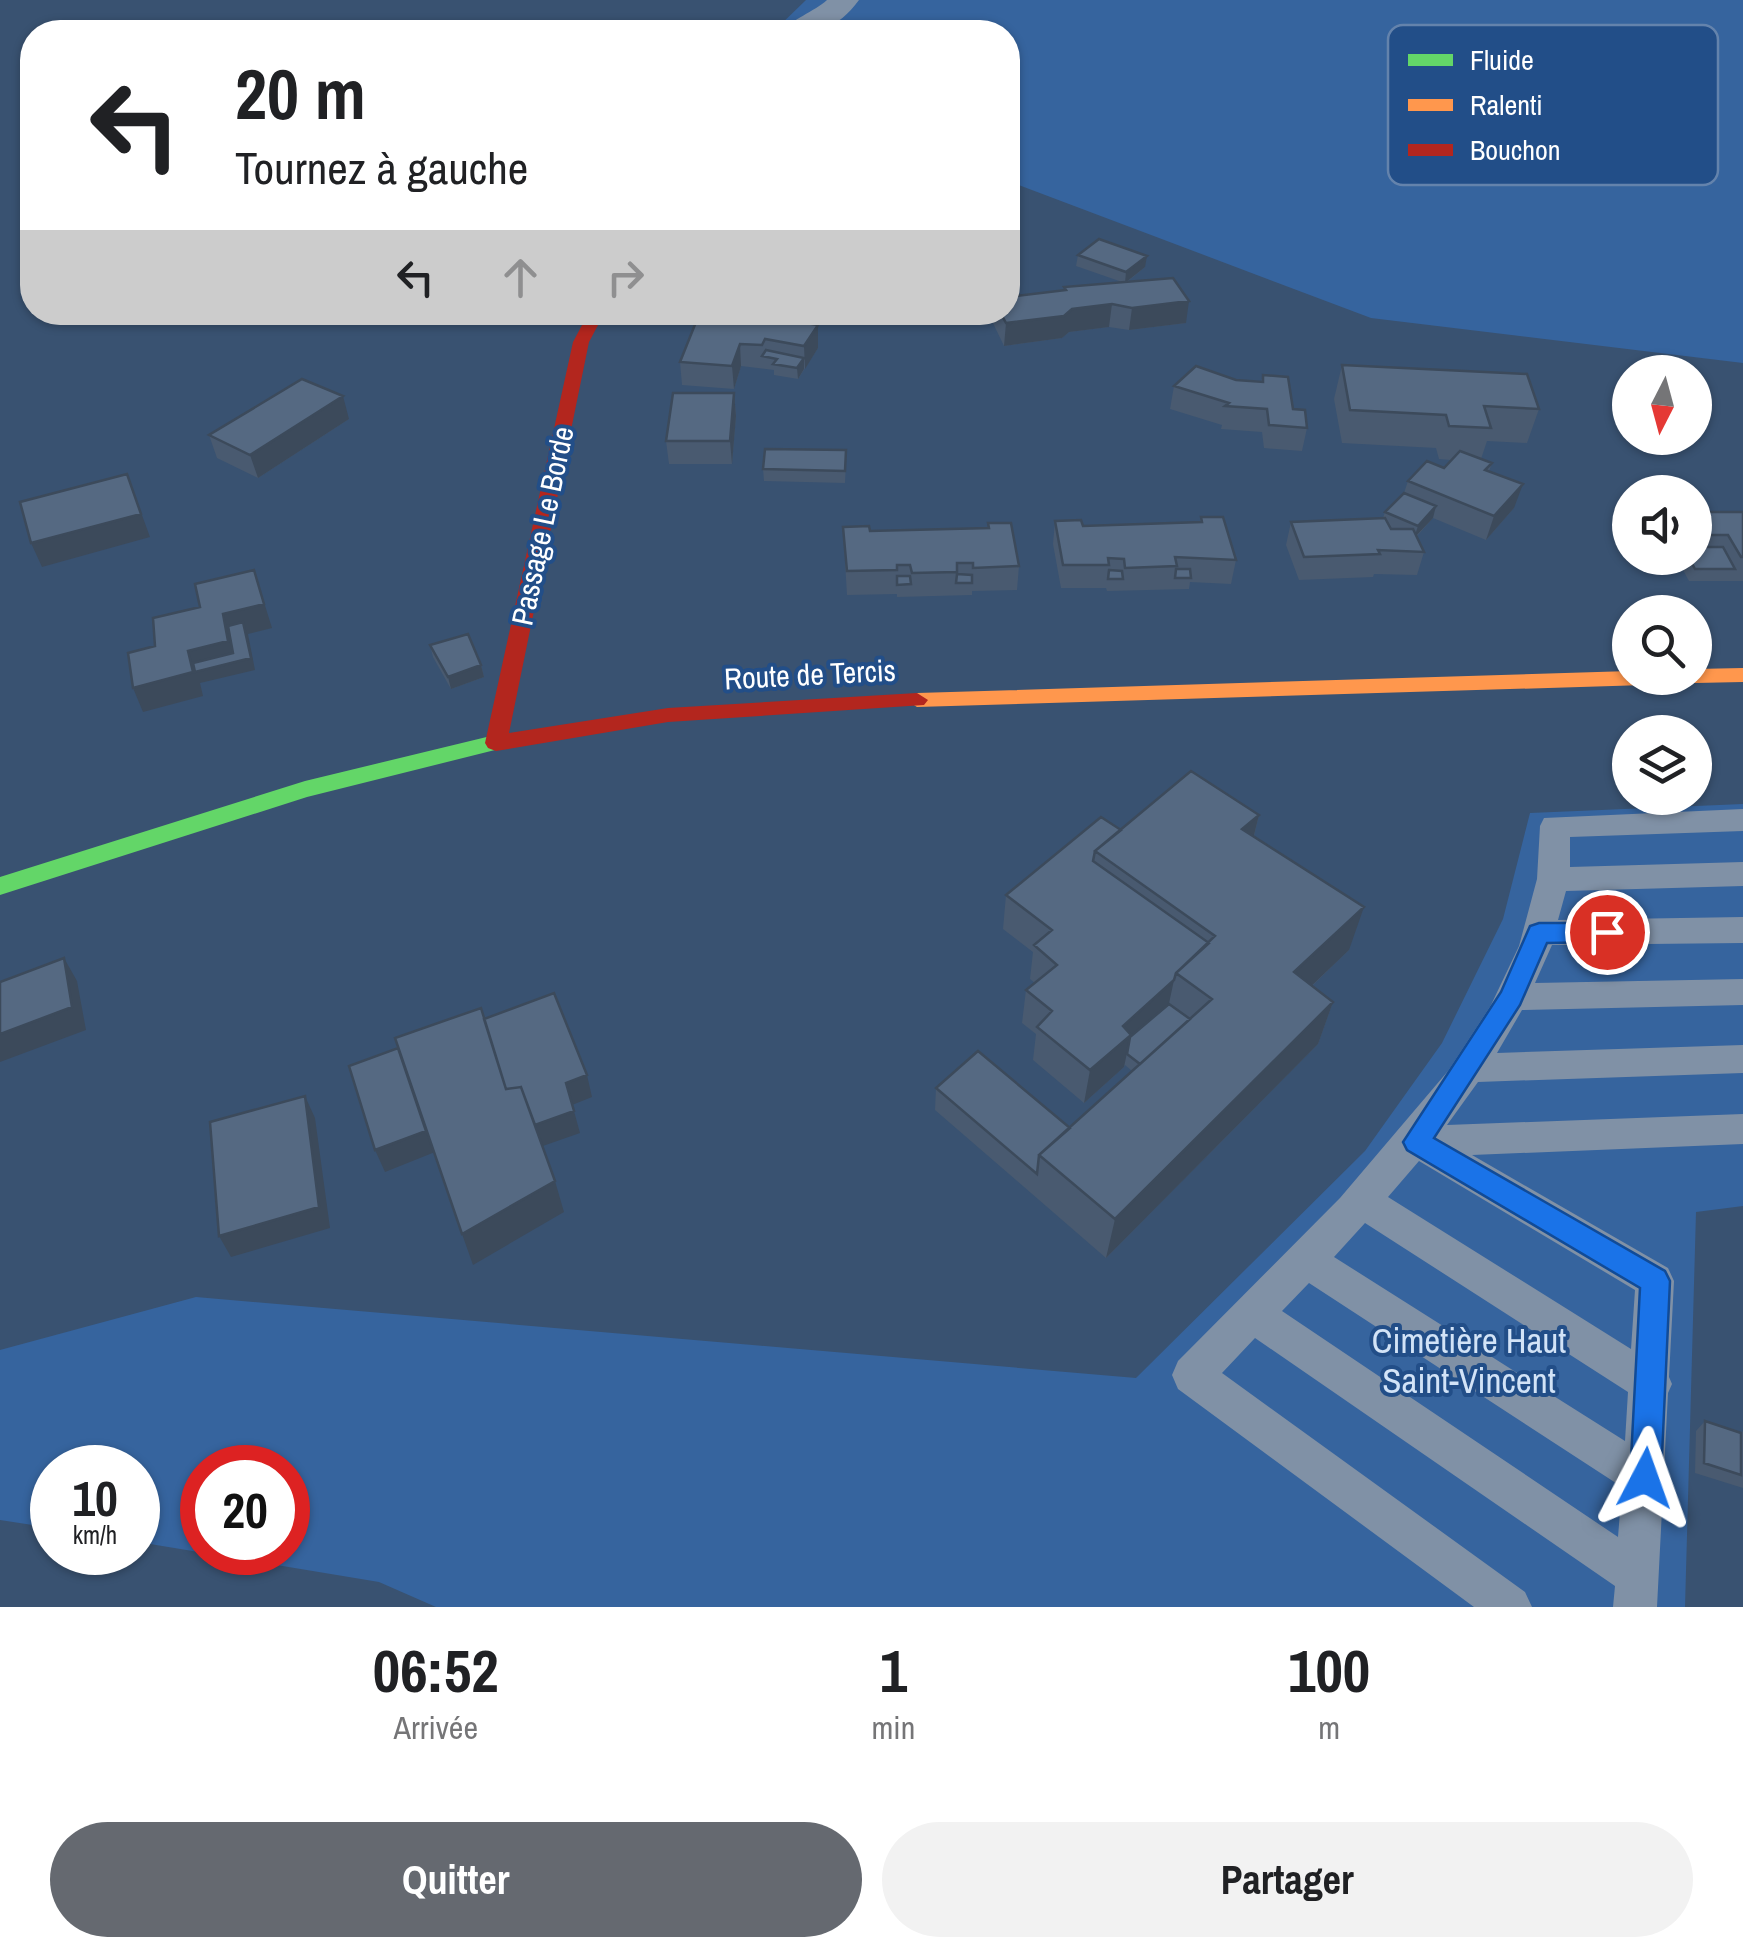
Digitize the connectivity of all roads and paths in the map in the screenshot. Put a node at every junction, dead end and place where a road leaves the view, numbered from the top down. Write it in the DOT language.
graph roads {
  1 [pos="844,0"];
  2 [pos="823,20"];
  3 [pos="590,325"];
  4 [pos="1743,675"];
  5 [pos="1712,676"];
  6 [pos="1612,679"];
  7 [pos="496,743"];
  8 [pos="1738,829"];
  9 [pos="1743,874"];
  10 [pos="1553,879"];
  11 [pos="0,886"];
  12 [pos="1743,930"];
  13 [pos="1539,933"];
  14 [pos="1743,992"];
  15 [pos="1512,997"];
  16 [pos="1743,1058"];
  17 [pos="1467,1068"];
  18 [pos="1743,1129"];
  19 [pos="1416,1142"];
  20 [pos="1361,1200"];
  21 [pos="1305,1259"];
  22 [pos="1253,1314"];
  23 [pos="1652,1384"];
  24 [pos="1645,1478"];
  25 [pos="1636,1591"];
  26 [pos="1510,1607"];
  1 -- 2 [label="street"];
  3 -- 7 [label="main road, Passage Le Borde"];
  4 -- 5 [label="main road"];
  6 -- 7 [label="main road, Route de Tercis"];
  7 -- 11 [label="main road, Route de Tercis"];
  8 -- 10 [label="lane"];
  9 -- 10 [label="lane"];
  10 -- 13 [label="lane"];
  12 -- 13 [label="lane"];
  13 -- 15 [label="lane"];
  14 -- 15 [label="lane"];
  15 -- 17 [label="lane"];
  16 -- 17 [label="lane"];
  17 -- 19 [label="lane"];
  18 -- 19 [label="lane"];
  19 -- 20 [label="lane"];
  19 -- 23 [label="lane"];
  20 -- 21 [label="lane"];
  20 -- 23 [label="lane"];
  21 -- 22 [label="lane"];
  21 -- 24 [label="lane"];
  22 -- 25 [label="lane"];
  22 -- 26 [label="lane"];
  23 -- 24 [label="lane"];
  24 -- 25 [label="lane"];
}
